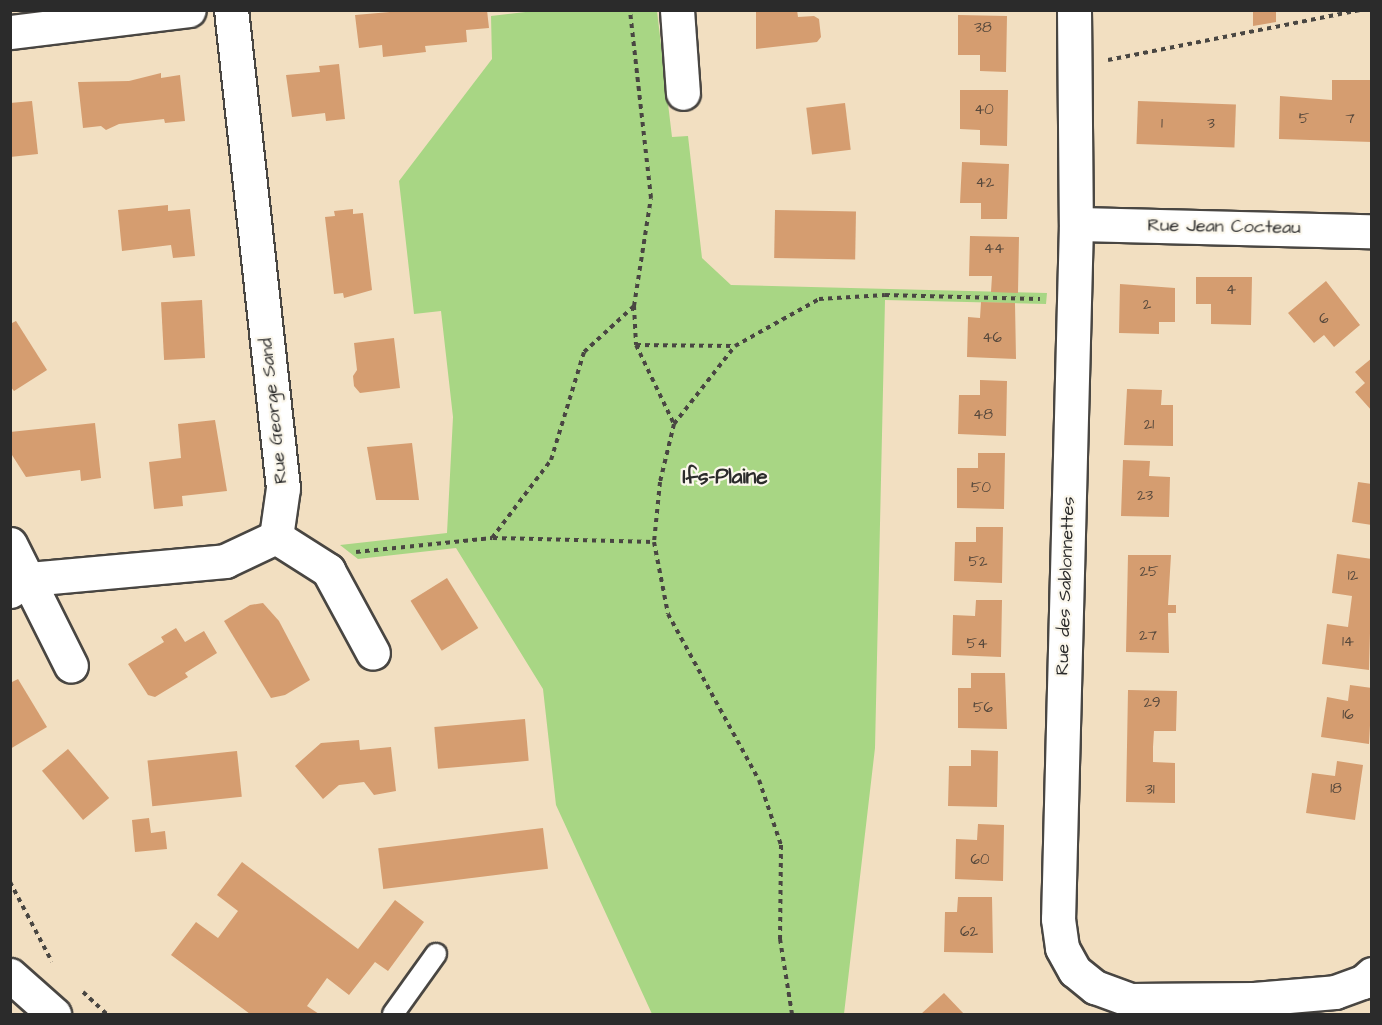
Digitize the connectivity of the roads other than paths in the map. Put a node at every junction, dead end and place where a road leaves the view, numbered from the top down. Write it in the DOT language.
graph roads {
  1 [pos="189,10"];
  2 [pos="231,10"];
  3 [pos="677,10"];
  4 [pos="1074,10"];
  5 [pos="10,32"];
  6 [pos="683,93"];
  7 [pos="1076,224"];
  8 [pos="1371,231"];
  9 [pos="276,537"];
  10 [pos="10,544"];
  11 [pos="20,585"];
  12 [pos="373,653"];
  13 [pos="71,666"];
  14 [pos="436,954"];
  15 [pos="12,973"];
  16 [pos="1371,974"];
  17 [pos="1254,1006"];
  18 [pos="54,1014"];
  19 [pos="393,1014"];
  1 -- 5 [label="street"];
  2 -- 9 [label="street, Rue George Sand"];
  3 -- 6 [label="street"];
  4 -- 7 [label="street, Rue des Sablonnettes"];
  7 -- 8 [label="street, Rue Jean Cocteau"];
  7 -- 17 [label="street, Rue des Sablonnettes"];
  9 -- 11 [label="street"];
  9 -- 12 [label="street"];
  10 -- 11 [label="street"];
  11 -- 13 [label="street"];
  14 -- 19 [label="lane"];
  15 -- 18 [label="street"];
  16 -- 17 [label="street"];
}
